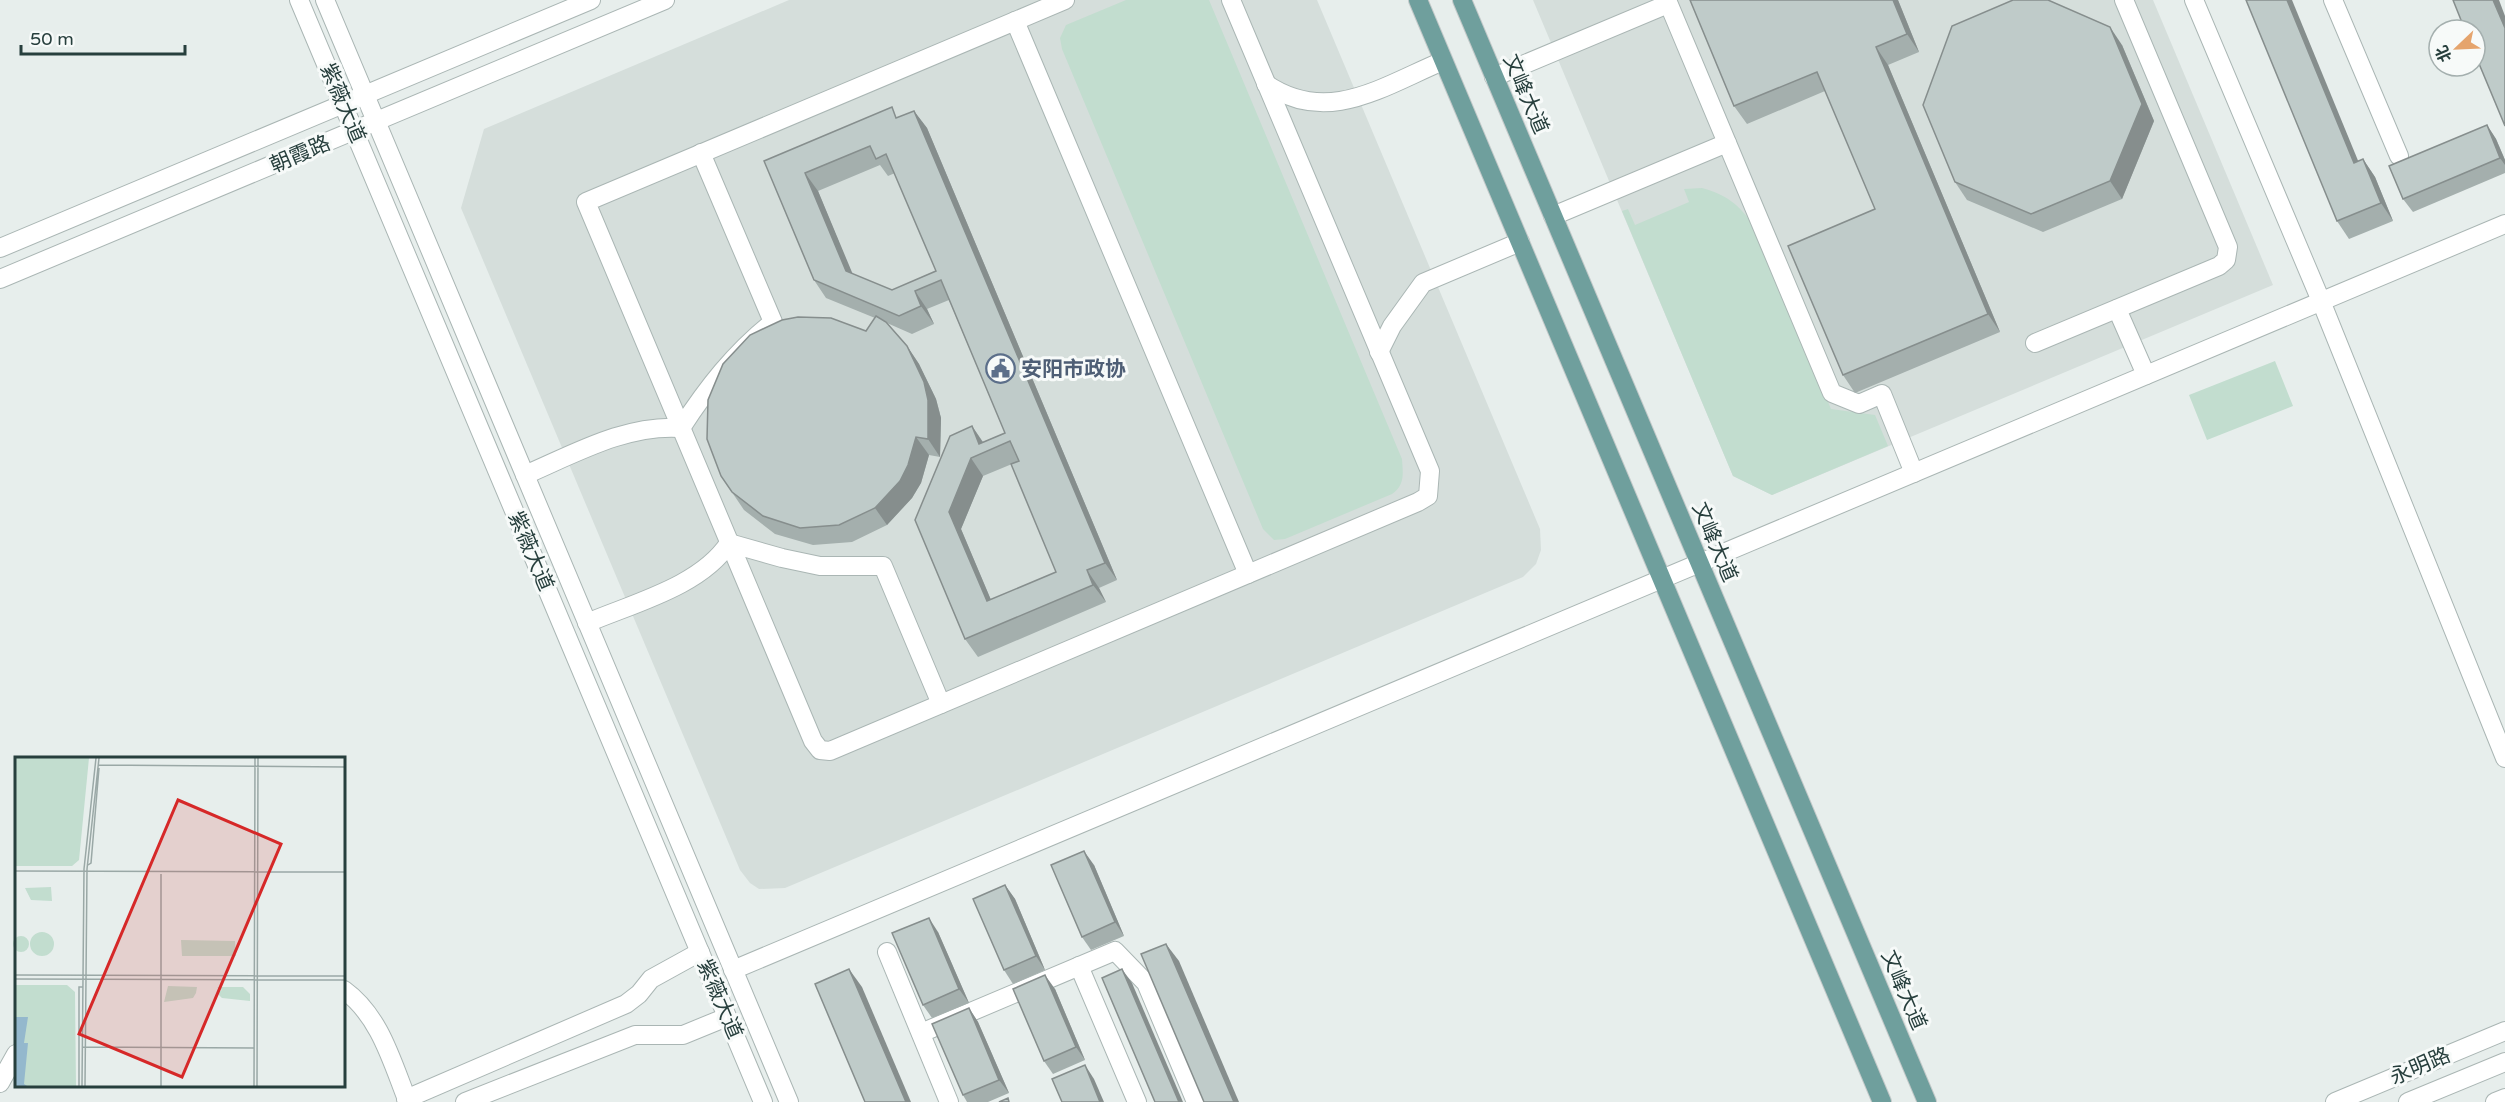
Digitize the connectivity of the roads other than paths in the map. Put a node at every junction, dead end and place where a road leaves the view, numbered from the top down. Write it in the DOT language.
graph roads {
  1 [pos="299,0"];
  2 [pos="325,0"];
  3 [pos="591,0"];
  4 [pos="666,0"];
  5 [pos="1065,0"];
  6 [pos="1231,0"];
  7 [pos="1418,0"];
  8 [pos="1462,0"];
  9 [pos="2124,0"];
  10 [pos="2194,0"];
  11 [pos="2333,0"];
  12 [pos="1668,2"];
  13 [pos="1015,21"];
  14 [pos="1443,61"];
  15 [pos="1494,76"];
  16 [pos="1266,84"];
  17 [pos="365,95"];
  18 [pos="343,104"];
  19 [pos="376,121"];
  20 [pos="354,131"];
  21 [pos="1727,143"];
  22 [pos="701,153"];
  23 [pos="2399,156"];
  24 [pos="1553,216"];
  25 [pos="2505,224"];
  26 [pos="1520,242"];
  27 [pos="0,248"];
  28 [pos="0,279"];
  29 [pos="2321,301"];
  30 [pos="2117,309"];
  31 [pos="2035,343"];
  32 [pos="1379,352"];
  33 [pos="2146,375"];
  34 [pos="681,428"];
  35 [pos="1914,472"];
  36 [pos="525,475"];
  37 [pos="729,543"];
  38 [pos="1699,563"];
  39 [pos="1248,574"];
  40 [pos="1661,579"];
  41 [pos="587,623"];
  42 [pos="941,704"];
  43 [pos="2505,758"];
  44 [pos="700,952"];
  45 [pos="887,952"];
  46 [pos="1079,966"];
  47 [pos="733,970"];
  48 [pos="345,991"];
  49 [pos="727,1017"];
  50 [pos="2505,1031"];
  51 [pos="921,1033"];
  52 [pos="15,1055"];
  53 [pos="2505,1062"];
  54 [pos="0,1083"];
  55 [pos="2505,1098"];
  56 [pos="407,1101"];
  57 [pos="465,1102"];
  58 [pos="763,1102"];
  59 [pos="789,1102"];
  60 [pos="950,1102"];
  61 [pos="1137,1102"];
  62 [pos="1196,1102"];
  63 [pos="1882,1102"];
  64 [pos="1927,1102"];
  65 [pos="2335,1102"];
  66 [pos="2408,1102"];
  67 [pos="2495,1102"];
  1 -- 18 [label="street, 紫薇大道"];
  2 -- 17 [label="street, 紫薇大道"];
  3 -- 17 [label="street, 朝霞路"];
  4 -- 19 [label="street, 朝霞路"];
  5 -- 13 [label="street"];
  6 -- 16 [label="street"];
  7 -- 14 [label="main road"];
  8 -- 15 [label="main road, 文峰大道"];
  9 -- 30 [label="street"];
  10 -- 29 [label="street"];
  11 -- 23 [label="street"];
  12 -- 15 [label="street"];
  12 -- 21 [label="street"];
  13 -- 22 [label="street"];
  13 -- 39 [label="street"];
  14 -- 16 [label="street"];
  14 -- 26 [label="main road"];
  15 -- 24 [label="main road, 文峰大道"];
  16 -- 32 [label="street"];
  17 -- 18 [label="street, 朝霞路"];
  17 -- 19 [label="street, 紫薇大道"];
  18 -- 20 [label="street, 紫薇大道"];
  18 -- 27 [label="street, 朝霞路"];
  19 -- 20 [label="street, 朝霞路"];
  19 -- 36 [label="street, 紫薇大道"];
  20 -- 28 [label="street, 朝霞路"];
  20 -- 44 [label="street, 紫薇大道"];
  21 -- 24 [label="street"];
  21 -- 35 [label="street"];
  22 -- 34 [label="street"];
  22 -- 34 [label="street"];
  24 -- 38 [label="main road, 文峰大道"];
  25 -- 29 [label="street"];
  26 -- 32 [label="street"];
  26 -- 40 [label="main road"];
  29 -- 33 [label="street"];
  29 -- 43 [label="street"];
  30 -- 31 [label="street"];
  30 -- 33 [label="street"];
  32 -- 39 [label="street"];
  33 -- 35 [label="street"];
  34 -- 36 [label="street"];
  34 -- 37 [label="street"];
  35 -- 38 [label="street"];
  36 -- 41 [label="street, 紫薇大道"];
  37 -- 41 [label="street"];
  37 -- 42 [label="street"];
  37 -- 42 [label="street"];
  38 -- 40 [label="street"];
  38 -- 64 [label="main road, 文峰大道"];
  39 -- 42 [label="street"];
  40 -- 47 [label="street"];
  40 -- 63 [label="main road"];
  41 -- 47 [label="street, 紫薇大道"];
  44 -- 49 [label="street, 紫薇大道"];
  44 -- 56 [label="street"];
  45 -- 51 [label="street"];
  46 -- 51 [label="street"];
  46 -- 61 [label="street"];
  46 -- 62 [label="street"];
  47 -- 59 [label="street, 紫薇大道"];
  48 -- 56 [label="street"];
  49 -- 57 [label="street"];
  49 -- 58 [label="street, 紫薇大道"];
  50 -- 65 [label="street, 永明路"];
  51 -- 60 [label="street"];
  52 -- 54 [label="street"];
  53 -- 66 [label="street, 永明路"];
  55 -- 67 [label="street"];
}
